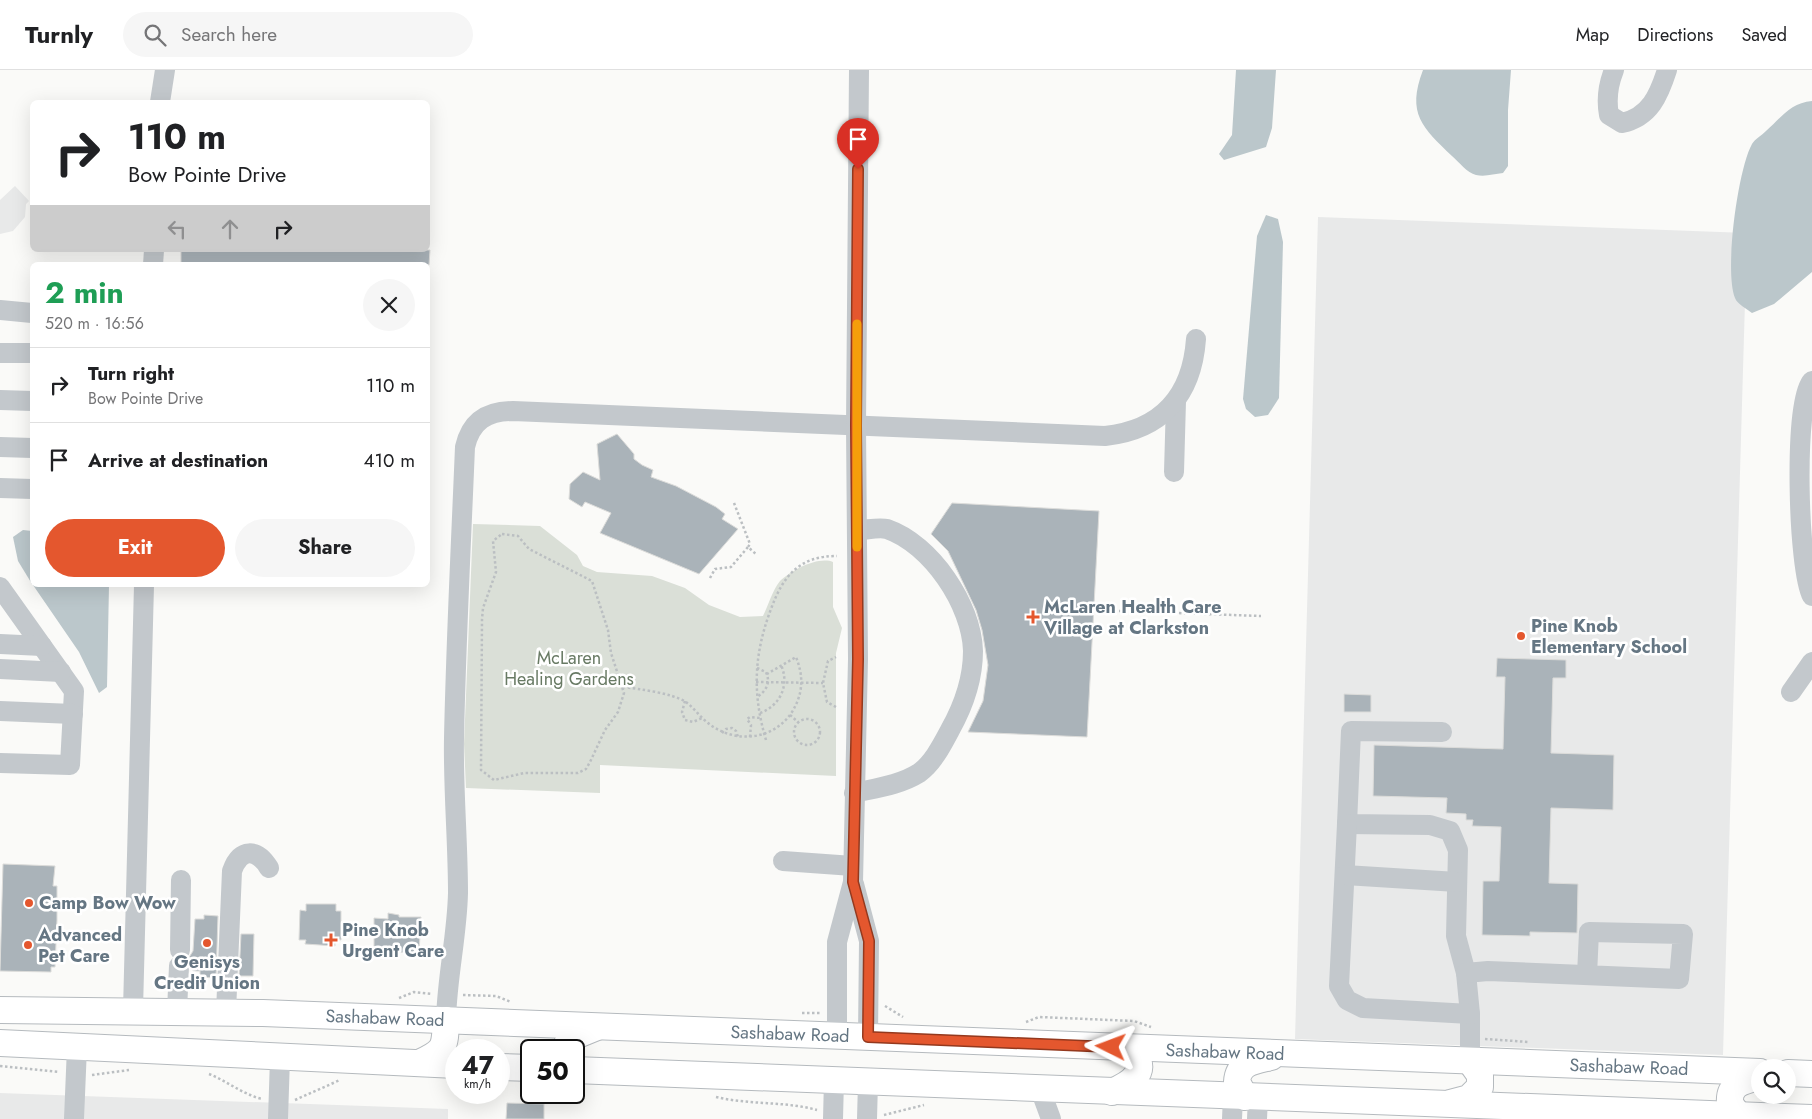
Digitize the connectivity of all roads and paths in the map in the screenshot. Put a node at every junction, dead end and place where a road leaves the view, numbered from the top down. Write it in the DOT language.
graph roads {
  1 [pos="165,70"];
  2 [pos="859,70"];
  3 [pos="1614,70"];
  4 [pos="1667,70"];
  5 [pos="160,100"];
  6 [pos="0,310"];
  7 [pos="30,313"];
  8 [pos="1196,339"];
  9 [pos="0,353"];
  10 [pos="30,353"];
  11 [pos="1812,381"];
  12 [pos="0,400"];
  13 [pos="30,401"];
  14 [pos="1176,401"];
  15 [pos="856,426"];
  16 [pos="0,447"];
  17 [pos="30,448"];
  18 [pos="1174,472"];
  19 [pos="0,488"];
  20 [pos="30,488"];
  21 [pos="734,503"];
  22 [pos="857,530"];
  23 [pos="748,547"];
  24 [pos="758,555"];
  25 [pos="837,556"];
  26 [pos="710,578"];
  27 [pos="0,587"];
  28 [pos="144,587"];
  29 [pos="1812,596"];
  30 [pos="1119,611"];
  31 [pos="10,614"];
  32 [pos="1261,616"];
  33 [pos="0,644"];
  34 [pos="42,646"];
  35 [pos="836,657"];
  36 [pos="1812,662"];
  37 [pos="781,665"];
  38 [pos="757,668"];
  39 [pos="0,669"];
  40 [pos="61,672"];
  41 [pos="766,674"];
  42 [pos="756,682"];
  43 [pos="768,682"];
  44 [pos="785,682"];
  45 [pos="802,682"];
  46 [pos="823,683"];
  47 [pos="623,687"];
  48 [pos="1791,692"];
  49 [pos="757,697"];
  50 [pos="685,701"];
  51 [pos="836,707"];
  52 [pos="0,711"];
  53 [pos="760,713"];
  54 [pos="73,714"];
  55 [pos="790,715"];
  56 [pos="702,718"];
  57 [pos="761,718"];
  58 [pos="798,722"];
  59 [pos="1442,732"];
  60 [pos="722,733"];
  61 [pos="764,733"];
  62 [pos="738,737"];
  63 [pos="750,737"];
  64 [pos="766,740"];
  65 [pos="0,763"];
  66 [pos="854,793"];
  67 [pos="1347,824"];
  68 [pos="783,861"];
  69 [pos="269,868"];
  70 [pos="853,874"];
  71 [pos="1345,875"];
  72 [pos="181,880"];
  73 [pos="1457,882"];
  74 [pos="1466,973"];
  75 [pos="1587,975"];
  76 [pos="0,1010"];
  77 [pos="84,1010"];
  78 [pos="132,1010"];
  79 [pos="177,1011"];
  80 [pos="226,1012"];
  81 [pos="1470,1014"];
  82 [pos="446,1020"];
  83 [pos="598,1026"];
  84 [pos="837,1036"];
  85 [pos="868,1037"];
  86 [pos="570,1039"];
  87 [pos="0,1043"];
  88 [pos="77,1047"];
  89 [pos="1130,1048"];
  90 [pos="1284,1054"];
  91 [pos="280,1058"];
  92 [pos="1470,1061"];
  93 [pos="419,1064"];
  94 [pos="445,1065"];
  95 [pos="0,1066"];
  96 [pos="137,1070"];
  97 [pos="585,1070"];
  98 [pos="203,1072"];
  99 [pos="1751,1072"];
  100 [pos="76,1073"];
  101 [pos="1796,1073"];
  102 [pos="1812,1074"];
  103 [pos="1751,1079"];
  104 [pos="341,1080"];
  105 [pos="834,1080"];
  106 [pos="868,1082"];
  107 [pos="1040,1089"];
  108 [pos="1112,1092"];
  109 [pos="1445,1105"];
  110 [pos="1245,1106"];
  111 [pos="279,1109"];
  112 [pos="1739,1116"];
  113 [pos="1812,1118"];
  114 [pos="74,1119"];
  115 [pos="833,1119"];
  116 [pos="867,1119"];
  117 [pos="1051,1119"];
  1 -- 5 [label="street"];
  2 -- 15 [label="street"];
  3 -- 4 [label="street"];
  6 -- 7 [label="street"];
  8 -- 14 [label="street"];
  9 -- 10 [label="street"];
  11 -- 29 [label="street"];
  12 -- 13 [label="street"];
  14 -- 15 [label="street"];
  14 -- 18 [label="street"];
  15 -- 22 [label="street"];
  15 -- 82 [label="street"];
  16 -- 17 [label="street"];
  19 -- 20 [label="street"];
  21 -- 23 [label="path"];
  22 -- 66 [label="street"];
  22 -- 66 [label="street"];
  23 -- 24 [label="path"];
  23 -- 26 [label="path"];
  25 -- 38 [label="path"];
  27 -- 31 [label="street"];
  28 -- 78 [label="street"];
  30 -- 32 [label="path"];
  31 -- 34 [label="street"];
  33 -- 34 [label="street"];
  34 -- 40 [label="street"];
  35 -- 46 [label="path"];
  36 -- 48 [label="street"];
  37 -- 41 [label="path"];
  37 -- 44 [label="path"];
  37 -- 45 [label="path"];
  38 -- 41 [label="path"];
  38 -- 42 [label="path"];
  39 -- 40 [label="street"];
  40 -- 54 [label="street"];
  41 -- 43 [label="path"];
  42 -- 43 [label="path"];
  42 -- 49 [label="path"];
  43 -- 44 [label="path"];
  43 -- 49 [label="path"];
  44 -- 45 [label="path"];
  44 -- 53 [label="path"];
  45 -- 46 [label="path"];
  45 -- 55 [label="path"];
  46 -- 51 [label="path"];
  47 -- 47 [label="path"];
  47 -- 50 [label="path"];
  49 -- 53 [label="path"];
  50 -- 56 [label="path"];
  50 -- 56 [label="path"];
  52 -- 54 [label="street"];
  53 -- 57 [label="path"];
  54 -- 65 [label="street"];
  55 -- 58 [label="path"];
  55 -- 61 [label="path"];
  56 -- 60 [label="path"];
  57 -- 61 [label="path"];
  57 -- 63 [label="path"];
  58 -- 58 [label="path"];
  59 -- 67 [label="street"];
  60 -- 62 [label="path"];
  60 -- 62 [label="path"];
  61 -- 63 [label="path"];
  61 -- 64 [label="path"];
  62 -- 63 [label="path"];
  66 -- 70 [label="street"];
  67 -- 71 [label="street"];
  67 -- 73 [label="street"];
  68 -- 70 [label="street"];
  69 -- 80 [label="street"];
  70 -- 84 [label="street"];
  70 -- 85 [label="street"];
  71 -- 73 [label="street"];
  71 -- 81 [label="street"];
  72 -- 79 [label="street"];
  73 -- 74 [label="street"];
  74 -- 75 [label="street"];
  74 -- 81 [label="street"];
  75 -- 75 [label="street"];
  76 -- 77 [label="main road, Sashabaw Road"];
  77 -- 78 [label="main road, Sashabaw Road"];
  77 -- 88 [label="main road"];
  78 -- 79 [label="main road, Sashabaw Road"];
  79 -- 80 [label="main road, Sashabaw Road"];
  80 -- 82 [label="main road, Sashabaw Road"];
  81 -- 92 [label="street"];
  82 -- 83 [label="main road, Sashabaw Road"];
  82 -- 93 [label="main road"];
  83 -- 84 [label="main road, Sashabaw Road"];
  83 -- 86 [label="main road"];
  84 -- 85 [label="main road, Sashabaw Road"];
  85 -- 89 [label="main road, Sashabaw Road"];
  87 -- 88 [label="main road"];
  88 -- 91 [label="main road"];
  88 -- 100 [label="street"];
  89 -- 90 [label="main road, Sashabaw Road"];
  89 -- 108 [label="main road"];
  90 -- 92 [label="main road, Sashabaw Road"];
  90 -- 110 [label="main road"];
  91 -- 93 [label="main road"];
  91 -- 111 [label="street"];
  92 -- 99 [label="main road, Sashabaw Road"];
  92 -- 109 [label="main road"];
  93 -- 94 [label="main road"];
  95 -- 100 [label="path"];
  96 -- 100 [label="path"];
  97 -- 105 [label="main road"];
  98 -- 111 [label="path"];
  100 -- 114 [label="street"];
  101 -- 102 [label="main road"];
  103 -- 112 [label="main road"];
  104 -- 111 [label="path"];
  105 -- 106 [label="main road"];
  105 -- 115 [label="street"];
  106 -- 107 [label="main road"];
  106 -- 116 [label="street"];
  107 -- 108 [label="main road"];
  107 -- 117 [label="street"];
  108 -- 110 [label="main road"];
  109 -- 110 [label="main road"];
  109 -- 112 [label="main road"];
  112 -- 113 [label="main road"];
}
